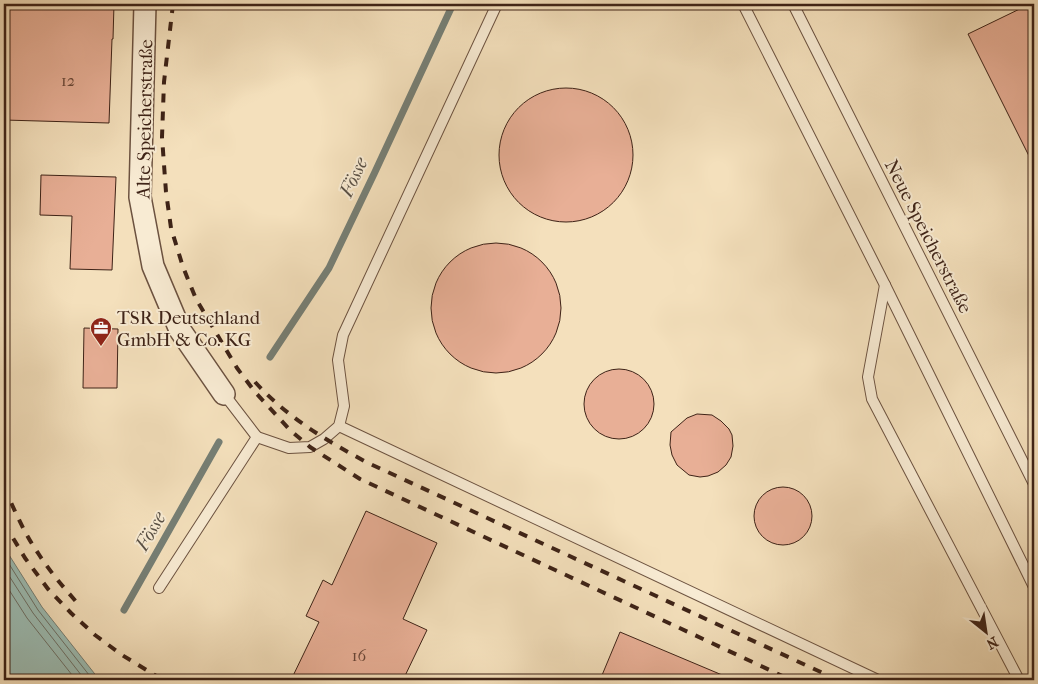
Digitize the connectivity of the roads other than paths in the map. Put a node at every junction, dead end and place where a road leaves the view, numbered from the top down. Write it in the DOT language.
graph roads {
  1 [pos="146,4"];
  2 [pos="497,4"];
  3 [pos="743,4"];
  4 [pos="793,4"];
  5 [pos="885,285"];
  6 [pos="224,394"];
  7 [pos="339,426"];
  8 [pos="257,437"];
  9 [pos="1034,484"];
  10 [pos="1034,587"];
  11 [pos="159,588"];
  12 [pos="878,680"];
  13 [pos="1019,680"];
  1 -- 6 [label="street, Alte Speicherstraße"];
  2 -- 7 [label="lane"];
  3 -- 5 [label="lane"];
  4 -- 9 [label="lane, Neue Speicherstraße"];
  5 -- 10 [label="lane"];
  5 -- 13 [label="lane"];
  6 -- 8 [label="lane"];
  7 -- 8 [label="lane"];
  7 -- 12 [label="lane"];
  8 -- 11 [label="lane"];
}
